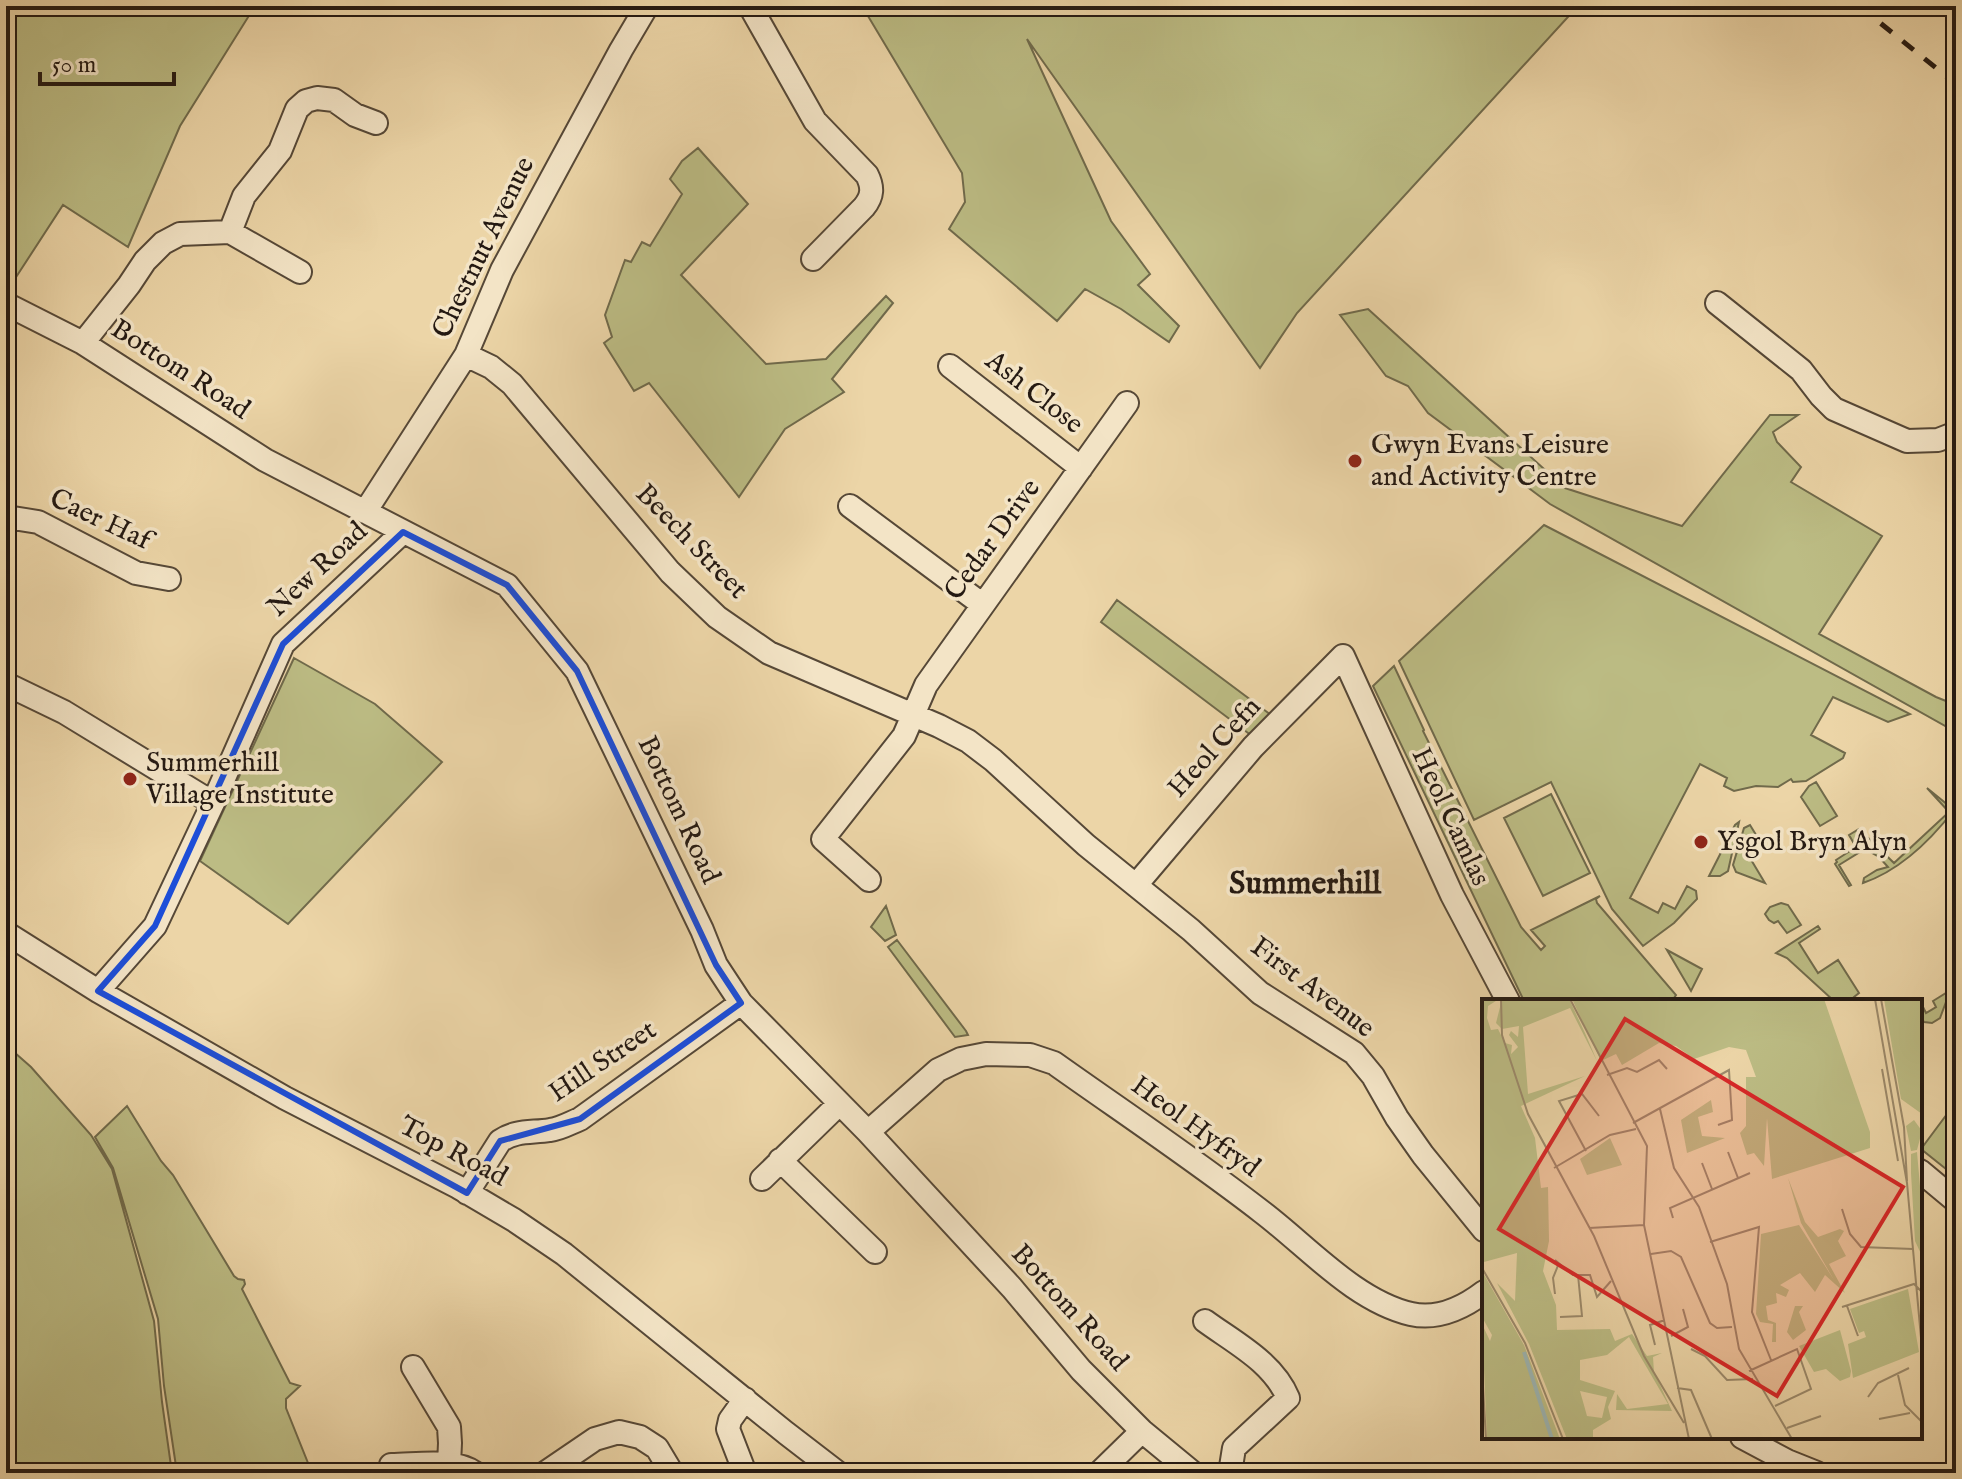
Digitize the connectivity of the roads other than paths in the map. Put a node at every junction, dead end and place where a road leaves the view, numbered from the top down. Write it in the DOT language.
graph roads {
  1 [pos="647,6"];
  2 [pos="750,6"];
  3 [pos="376,123"];
  4 [pos="236,234"];
  5 [pos="813,259"];
  6 [pos="300,272"];
  7 [pos="1717,303"];
  8 [pos="6,304"];
  9 [pos="83,343"];
  10 [pos="466,355"];
  11 [pos="950,366"];
  12 [pos="1127,403"];
  13 [pos="1956,433"];
  14 [pos="1081,468"];
  15 [pos="850,506"];
  16 [pos="365,512"];
  17 [pos="6,521"];
  18 [pos="403,532"];
  19 [pos="169,579"];
  20 [pos="983,605"];
  21 [pos="1343,656"];
  22 [pos="6,684"];
  23 [pos="914,715"];
  24 [pos="213,803"];
  25 [pos="869,880"];
  26 [pos="1136,885"];
  27 [pos="6,933"];
  28 [pos="98,991"];
  29 [pos="1507,999"];
  30 [pos="741,1003"];
  31 [pos="839,1104"];
  32 [pos="868,1132"];
  33 [pos="780,1160"];
  34 [pos="1922,1173"];
  35 [pos="762,1179"];
  36 [pos="467,1193"];
  37 [pos="1956,1201"];
  38 [pos="1480,1218"];
  39 [pos="875,1252"];
  40 [pos="1482,1293"];
  41 [pos="1205,1321"];
  42 [pos="413,1367"];
  43 [pos="745,1399"];
  44 [pos="1142,1431"];
  45 [pos="1745,1439"];
  46 [pos="391,1465"];
  47 [pos="449,1465"];
  48 [pos="1783,1467"];
  49 [pos="418,1469"];
  50 [pos="552,1471"];
  51 [pos="475,1473"];
  52 [pos="672,1473"];
  53 [pos="745,1473"];
  54 [pos="838,1473"];
  55 [pos="1099,1473"];
  56 [pos="1193,1473"];
  57 [pos="1230,1473"];
  58 [pos="1817,1473"];
  1 -- 10 [label="street, Chestnut Avenue"];
  2 -- 5 [label="street"];
  3 -- 4 [label="street"];
  4 -- 6 [label="street"];
  4 -- 9 [label="street"];
  7 -- 13 [label="street"];
  8 -- 9 [label="street, Bottom Road"];
  9 -- 16 [label="street, Bottom Road"];
  10 -- 16 [label="street, Chestnut Avenue"];
  10 -- 23 [label="street, Beech Street"];
  11 -- 14 [label="street, Ash Close"];
  12 -- 14 [label="street, Cedar Drive"];
  14 -- 20 [label="street, Cedar Drive"];
  15 -- 20 [label="street"];
  16 -- 18 [label="street, Bottom Road"];
  17 -- 19 [label="street, Caer Haf"];
  18 -- 24 [label="street, New Road"];
  18 -- 30 [label="street, Bottom Road"];
  20 -- 23 [label="street, Cedar Drive"];
  21 -- 26 [label="street, Heol Cefn"];
  21 -- 29 [label="street, Heol Camlas"];
  22 -- 24 [label="street"];
  23 -- 25 [label="street, Cedar Drive"];
  23 -- 26 [label="street, First Avenue"];
  24 -- 28 [label="street, New Road"];
  26 -- 38 [label="street, First Avenue"];
  27 -- 28 [label="street, Top Road"];
  28 -- 36 [label="street, Top Road"];
  30 -- 31 [label="street, Bottom Road"];
  30 -- 36 [label="street, Hill Street"];
  31 -- 32 [label="street, Bottom Road"];
  31 -- 33 [label="street"];
  32 -- 40 [label="street, Heol Hyfryd"];
  32 -- 44 [label="street, Bottom Road"];
  33 -- 35 [label="street"];
  33 -- 39 [label="street"];
  34 -- 37 [label="street"];
  36 -- 43 [label="street, Top Road"];
  41 -- 57 [label="street"];
  42 -- 47 [label="street"];
  43 -- 53 [label="street"];
  43 -- 54 [label="street, Top Road"];
  44 -- 55 [label="street"];
  44 -- 56 [label="street, Bottom Road"];
  45 -- 48 [label="street"];
  46 -- 49 [label="street"];
  47 -- 49 [label="street"];
  47 -- 51 [label="street"];
  48 -- 58 [label="street"];
  50 -- 52 [label="street"];
}
